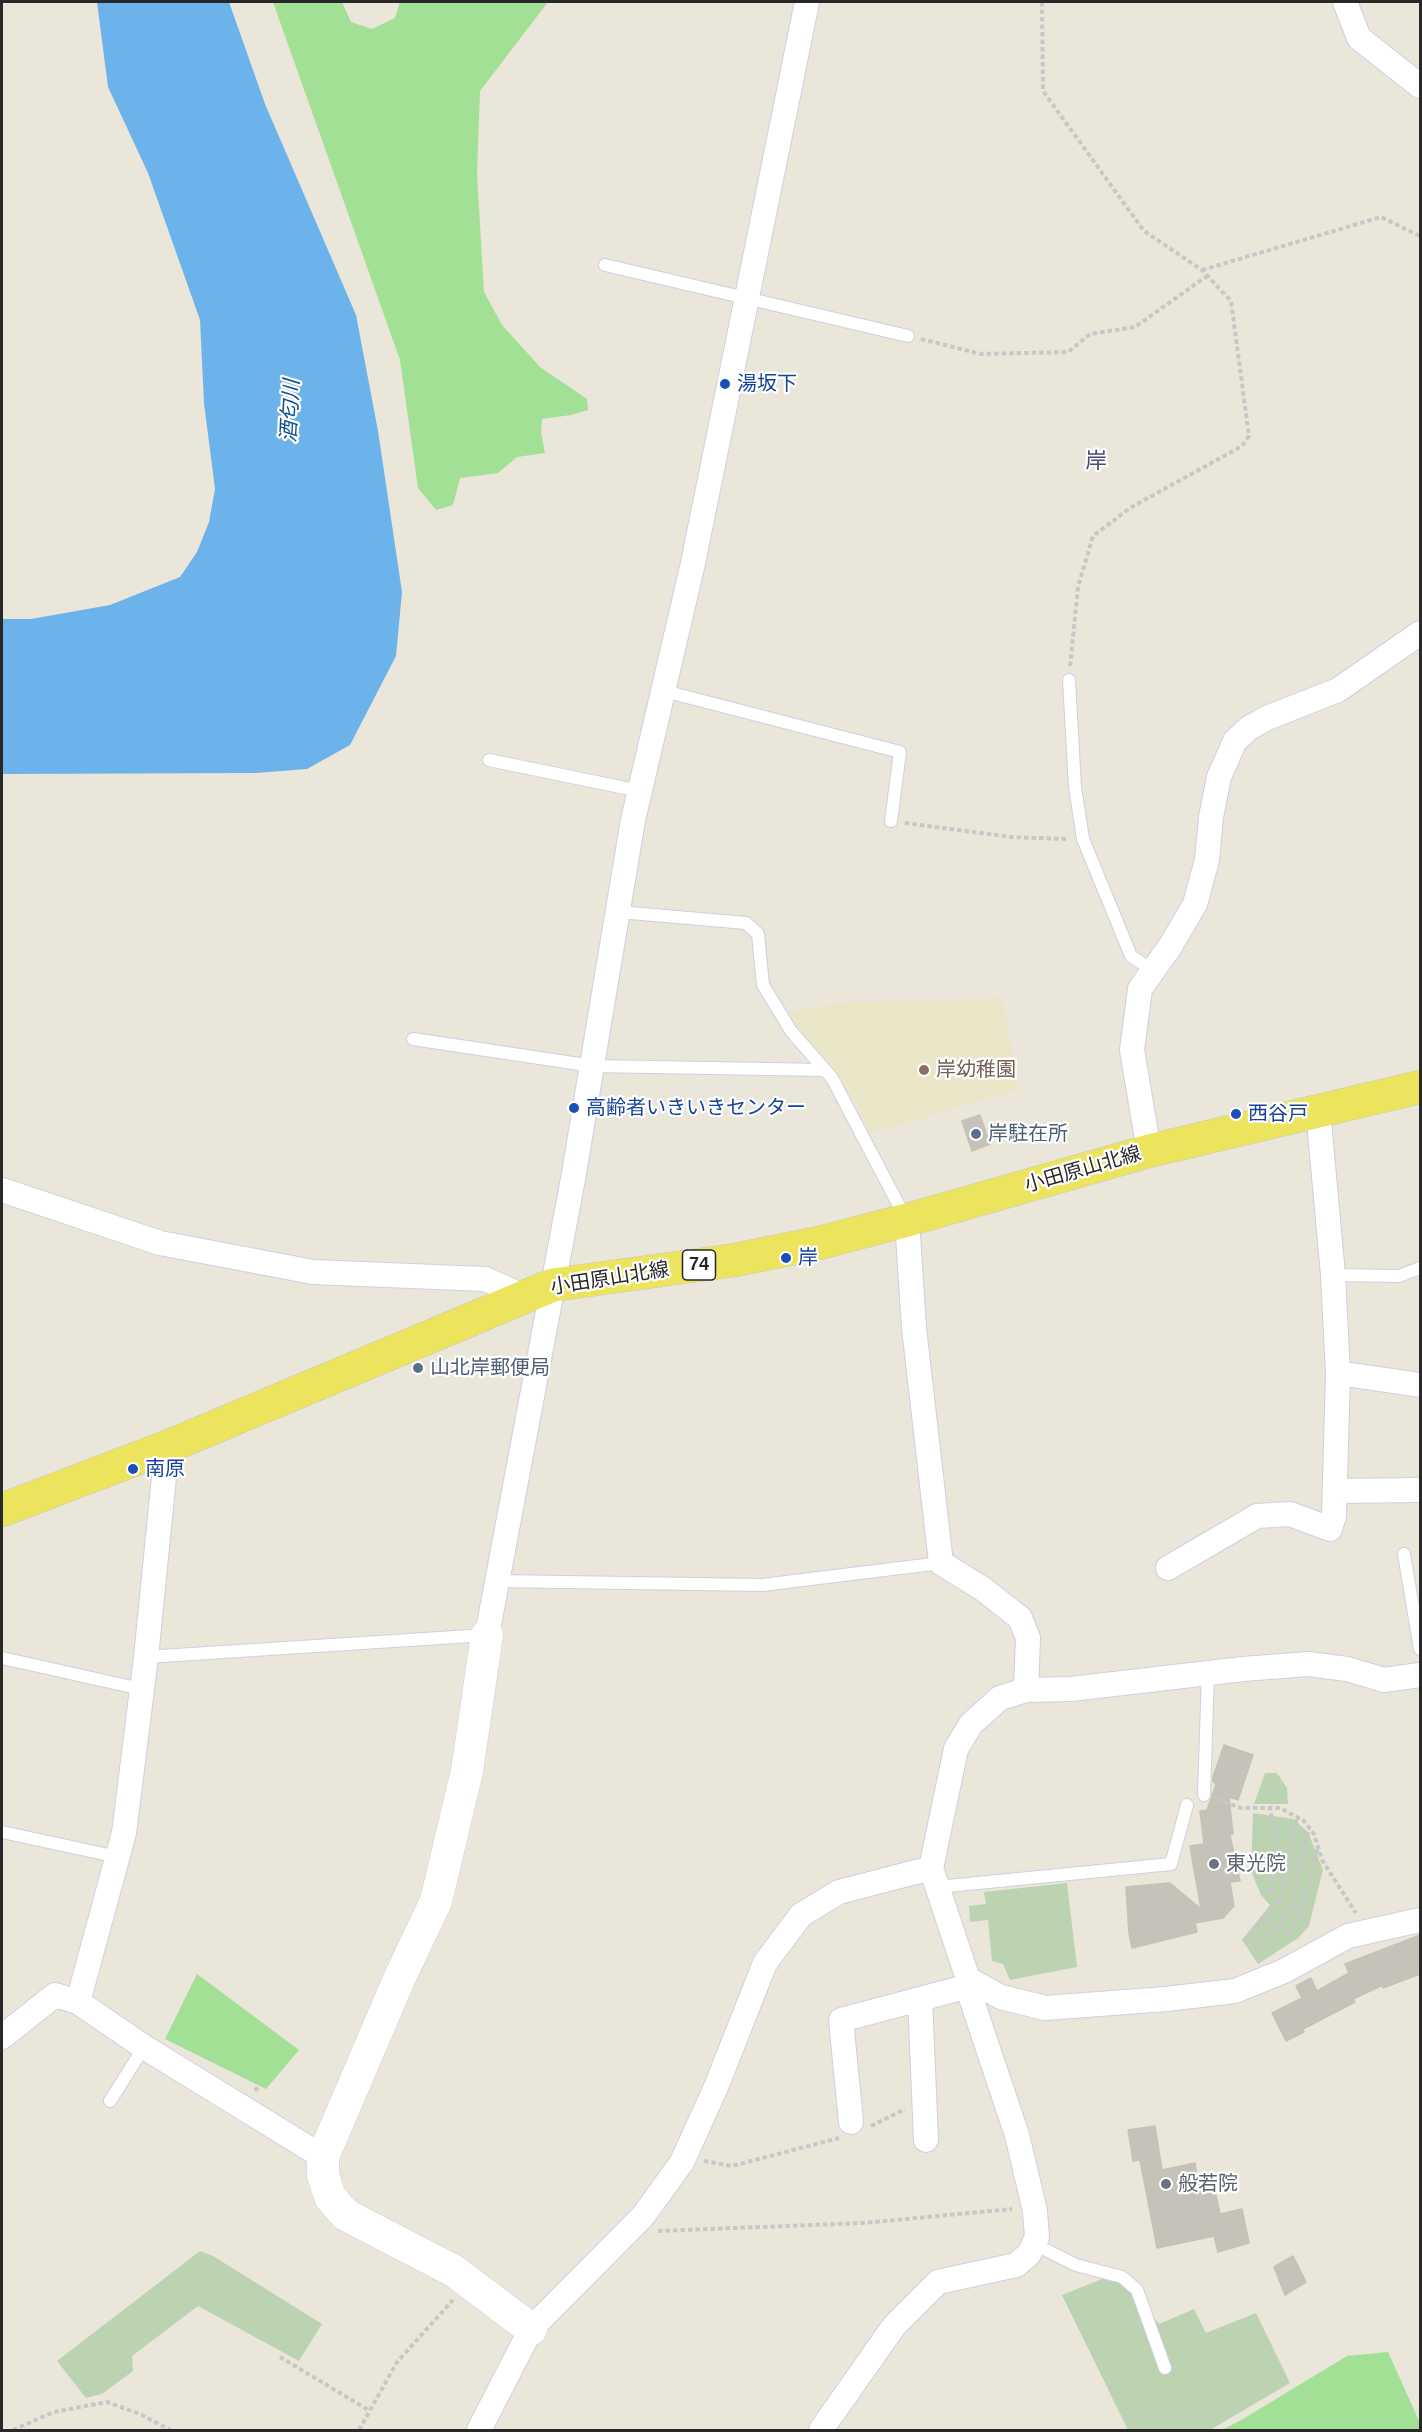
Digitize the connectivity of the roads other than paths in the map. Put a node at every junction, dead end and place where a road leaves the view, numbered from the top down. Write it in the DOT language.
graph roads {
  1 [pos="807,2"];
  2 [pos="1345,2"];
  3 [pos="1420,86"];
  4 [pos="605,265"];
  5 [pos="747,297"];
  6 [pos="908,336"];
  7 [pos="1420,633"];
  8 [pos="1069,680"];
  9 [pos="664,691"];
  10 [pos="489,760"];
  11 [pos="640,791"];
  12 [pos="891,821"];
  13 [pos="619,912"];
  14 [pos="1153,971"];
  15 [pos="413,1039"];
  16 [pos="593,1066"];
  17 [pos="825,1070"];
  18 [pos="1420,1087"];
  19 [pos="1318,1110"];
  20 [pos="1149,1151"];
  21 [pos="2,1190"];
  22 [pos="907,1220"];
  23 [pos="1420,1268"];
  24 [pos="1333,1275"];
  25 [pos="538,1291"];
  26 [pos="1338,1373"];
  27 [pos="1420,1385"];
  28 [pos="167,1447"];
  29 [pos="1420,1490"];
  30 [pos="1335,1491"];
  31 [pos="2,1510"];
  32 [pos="1404,1554"];
  33 [pos="941,1563"];
  34 [pos="1168,1568"];
  35 [pos="497,1581"];
  36 [pos="487,1635"];
  37 [pos="1420,1649"];
  38 [pos="146,1657"];
  39 [pos="2,1658"];
  40 [pos="1208,1673"];
  41 [pos="1420,1675"];
  42 [pos="141,1689"];
  43 [pos="1026,1690"];
  44 [pos="1207,1796"];
  45 [pos="1187,1805"];
  46 [pos="2,1832"];
  47 [pos="118,1857"];
  48 [pos="934,1877"];
  49 [pos="1420,1920"];
  50 [pos="969,1983"];
  51 [pos="920,1999"];
  52 [pos="78,2002"];
  53 [pos="2,2037"];
  54 [pos="144,2047"];
  55 [pos="110,2101"];
  56 [pos="853,2129"];
  57 [pos="926,2140"];
  58 [pos="323,2157"];
  59 [pos="1034,2244"];
  60 [pos="531,2329"];
  61 [pos="1165,2368"];
  62 [pos="479,2430"];
  63 [pos="821,2430"];
  1 -- 5 [label="street"];
  2 -- 3 [label="street"];
  4 -- 5 [label="lane"];
  5 -- 6 [label="lane"];
  5 -- 9 [label="street"];
  7 -- 14 [label="street"];
  8 -- 14 [label="lane"];
  9 -- 11 [label="street"];
  9 -- 12 [label="lane"];
  10 -- 11 [label="lane"];
  11 -- 13 [label="street"];
  13 -- 16 [label="street"];
  13 -- 17 [label="lane"];
  14 -- 20 [label="street"];
  15 -- 16 [label="lane"];
  16 -- 17 [label="lane"];
  16 -- 25 [label="street"];
  17 -- 22 [label="lane"];
  18 -- 19 [label="main road, 小田原山北線 / 74"];
  19 -- 20 [label="main road, 小田原山北線 / 74"];
  19 -- 24 [label="street"];
  20 -- 22 [label="main road, 小田原山北線 / 74"];
  21 -- 25 [label="street"];
  22 -- 25 [label="main road, 小田原山北線 / 74"];
  22 -- 33 [label="street"];
  23 -- 24 [label="lane"];
  24 -- 26 [label="street"];
  25 -- 28 [label="main road, 小田原山北線 / 74"];
  25 -- 35 [label="street"];
  26 -- 27 [label="street"];
  26 -- 30 [label="street"];
  28 -- 31 [label="main road, 小田原山北線 / 74"];
  28 -- 38 [label="street"];
  29 -- 30 [label="street"];
  30 -- 34 [label="street"];
  32 -- 37 [label="lane"];
  33 -- 35 [label="lane"];
  33 -- 43 [label="street"];
  35 -- 36 [label="street"];
  36 -- 38 [label="lane"];
  36 -- 58 [label="street"];
  38 -- 42 [label="street"];
  39 -- 42 [label="lane"];
  40 -- 41 [label="street"];
  40 -- 43 [label="street"];
  40 -- 44 [label="lane"];
  42 -- 47 [label="street"];
  43 -- 48 [label="street"];
  45 -- 48 [label="lane"];
  46 -- 47 [label="lane"];
  47 -- 52 [label="street"];
  48 -- 50 [label="street"];
  48 -- 60 [label="street"];
  49 -- 50 [label="street"];
  50 -- 51 [label="street"];
  50 -- 59 [label="street"];
  51 -- 56 [label="street"];
  51 -- 57 [label="street"];
  52 -- 53 [label="street"];
  52 -- 54 [label="street"];
  54 -- 55 [label="lane"];
  54 -- 58 [label="street"];
  58 -- 60 [label="street"];
  59 -- 61 [label="lane"];
  59 -- 63 [label="street"];
  60 -- 62 [label="street"];
}
